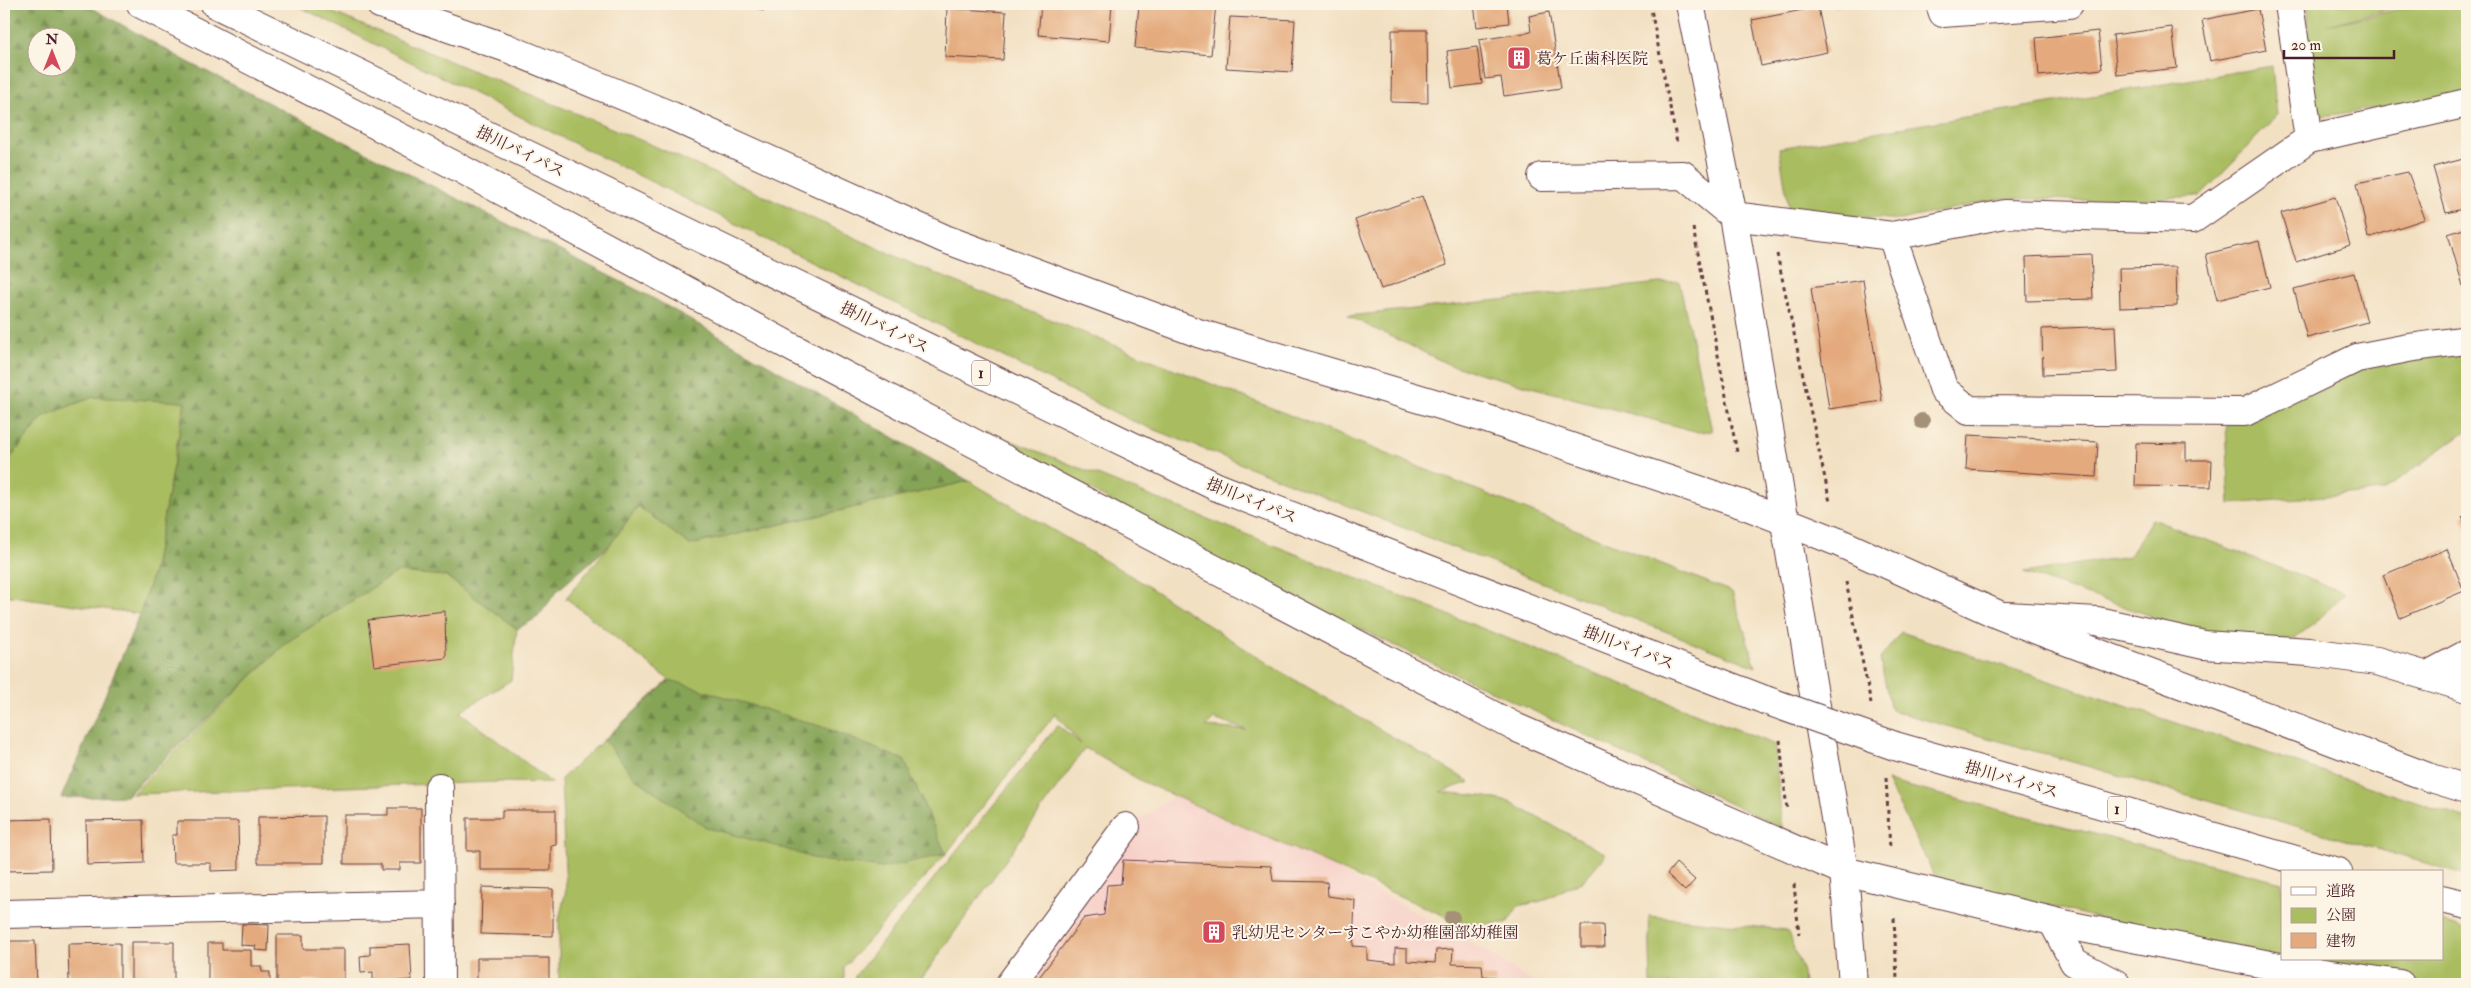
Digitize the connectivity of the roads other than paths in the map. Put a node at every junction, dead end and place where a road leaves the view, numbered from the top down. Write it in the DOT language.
graph roads {
  1 [pos="141,4"];
  2 [pos="215,4"];
  3 [pos="380,4"];
  4 [pos="1690,4"];
  5 [pos="1940,4"];
  6 [pos="2069,4"];
  7 [pos="2289,4"];
  8 [pos="2467,103"];
  9 [pos="2309,139"];
  10 [pos="1542,177"];
  11 [pos="1734,216"];
  12 [pos="1892,236"];
  13 [pos="2467,340"];
  14 [pos="1785,520"];
  15 [pos="1999,615"];
  16 [pos="2467,654"];
  17 [pos="2426,676"];
  18 [pos="2467,688"];
  19 [pos="438,788"];
  20 [pos="2467,789"];
  21 [pos="1126,827"];
  22 [pos="2331,870"];
  23 [pos="1844,871"];
  24 [pos="2444,899"];
  25 [pos="440,904"];
  26 [pos="2467,905"];
  27 [pos="4,914"];
  28 [pos="2053,922"];
  29 [pos="440,984"];
  30 [pos="1010,984"];
  31 [pos="1853,984"];
  32 [pos="2116,984"];
  33 [pos="2400,984"];
  1 -- 23 [label="main road"];
  2 -- 22 [label="main road, 掛川バイパス / 1, bridge"];
  3 -- 14 [label="main road"];
  4 -- 11 [label="main road"];
  5 -- 6 [label="main road"];
  7 -- 9 [label="main road"];
  8 -- 9 [label="main road"];
  9 -- 12 [label="main road"];
  10 -- 11 [label="main road"];
  11 -- 12 [label="main road"];
  11 -- 14 [label="main road"];
  12 -- 13 [label="main road"];
  14 -- 15 [label="main road"];
  14 -- 23 [label="main road"];
  15 -- 17 [label="main road"];
  15 -- 20 [label="main road"];
  16 -- 17 [label="main road"];
  17 -- 18 [label="main road"];
  19 -- 25 [label="main road"];
  21 -- 30 [label="main road"];
  23 -- 28 [label="main road"];
  23 -- 31 [label="main road"];
  24 -- 26 [label="main road"];
  25 -- 27 [label="main road"];
  25 -- 29 [label="main road"];
  28 -- 32 [label="main road"];
  28 -- 33 [label="main road"];
}
